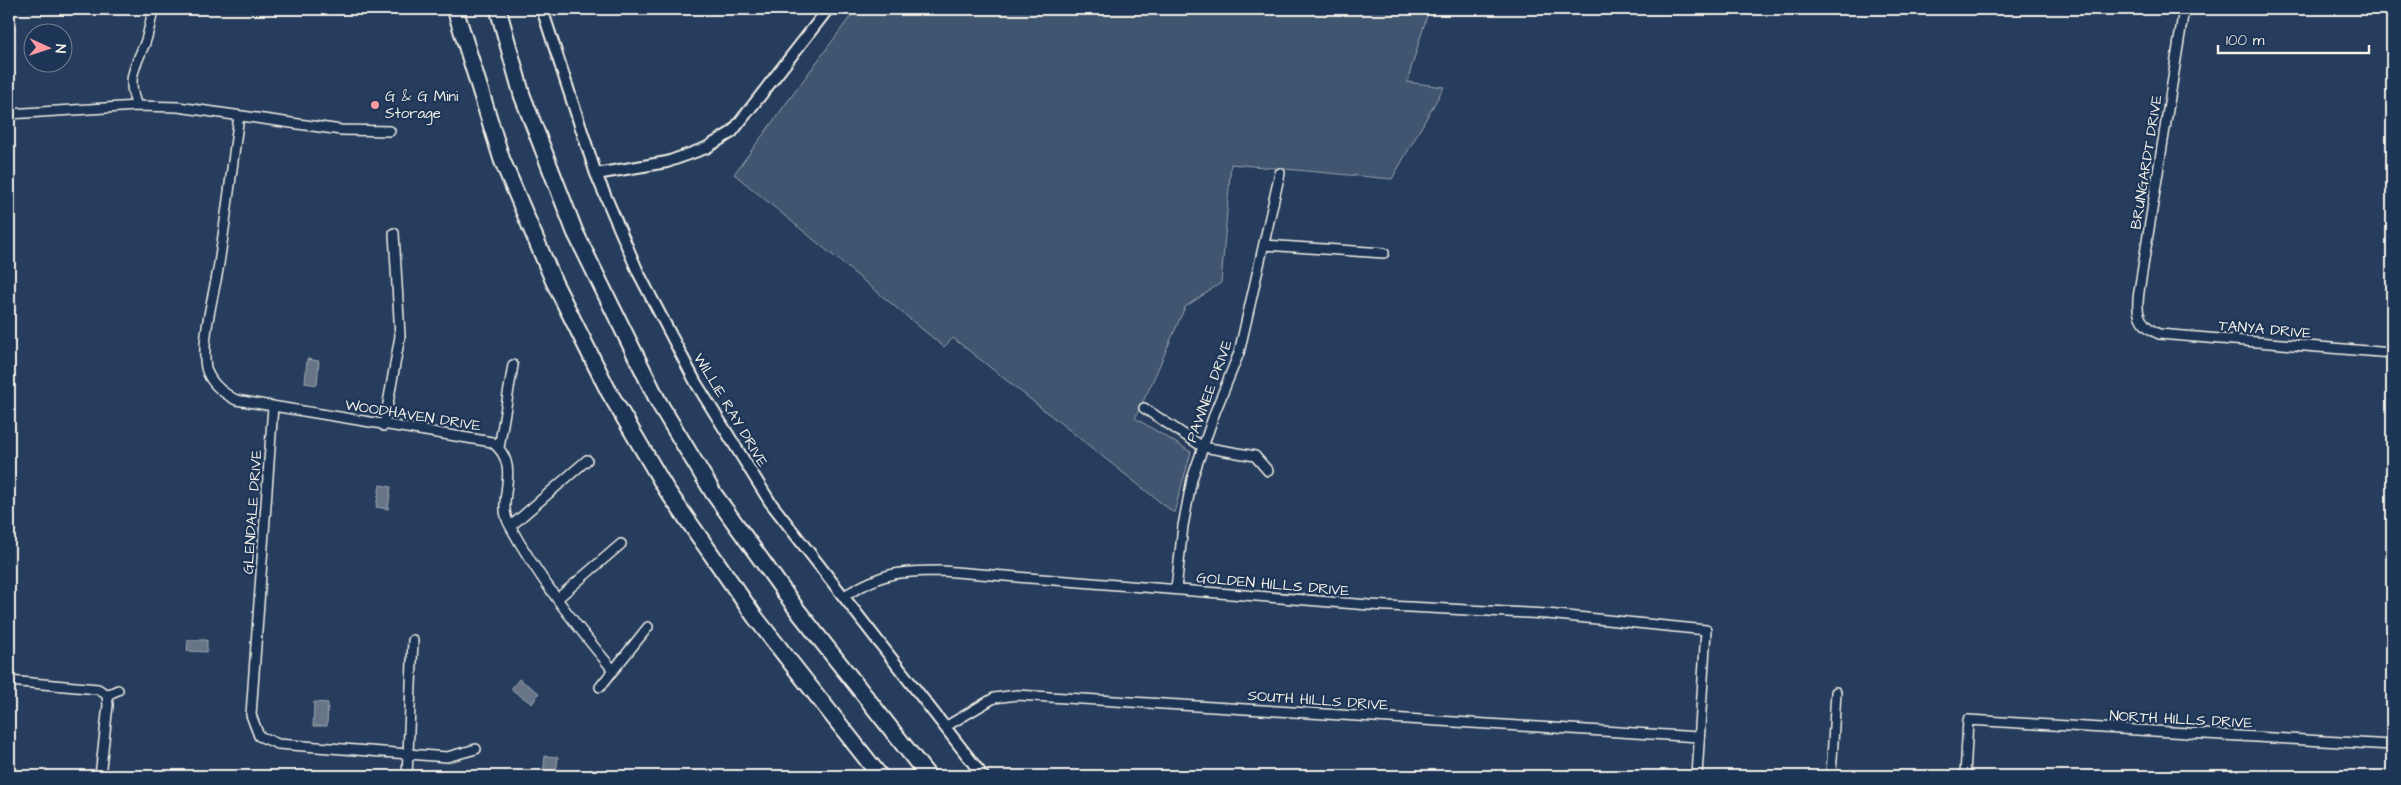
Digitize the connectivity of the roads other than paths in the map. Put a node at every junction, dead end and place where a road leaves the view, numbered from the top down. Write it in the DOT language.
graph roads {
  1 [pos="153,9"];
  2 [pos="454,9"];
  3 [pos="498,9"];
  4 [pos="542,9"];
  5 [pos="828,9"];
  6 [pos="2184,9"];
  7 [pos="137,106"];
  8 [pos="9,114"];
  9 [pos="239,116"];
  10 [pos="390,131"];
  11 [pos="1280,173"];
  12 [pos="596,174"];
  13 [pos="394,233"];
  14 [pos="1264,245"];
  15 [pos="1384,253"];
  16 [pos="2140,320"];
  17 [pos="2392,353"];
  18 [pos="513,365"];
  19 [pos="273,406"];
  20 [pos="1144,408"];
  21 [pos="384,426"];
  22 [pos="1203,447"];
  23 [pos="499,448"];
  24 [pos="587,460"];
  25 [pos="1268,471"];
  26 [pos="511,526"];
  27 [pos="621,544"];
  28 [pos="1176,589"];
  29 [pos="844,596"];
  30 [pos="557,599"];
  31 [pos="648,627"];
  32 [pos="413,640"];
  33 [pos="613,670"];
  34 [pos="9,681"];
  35 [pos="600,687"];
  36 [pos="118,690"];
  37 [pos="1836,692"];
  38 [pos="106,696"];
  39 [pos="944,727"];
  40 [pos="1699,737"];
  41 [pos="2392,745"];
  42 [pos="476,749"];
  43 [pos="408,753"];
  44 [pos="100,776"];
  45 [pos="407,776"];
  46 [pos="880,776"];
  47 [pos="928,776"];
  48 [pos="983,776"];
  49 [pos="1697,776"];
  50 [pos="1831,776"];
  51 [pos="1965,776"];
  1 -- 7 [label="street"];
  2 -- 46 [label="highway"];
  3 -- 47 [label="highway"];
  4 -- 12 [label="street, WILLIE RAY DRIVE"];
  5 -- 12 [label="street"];
  6 -- 16 [label="street, BRUNGARDT DRIVE"];
  7 -- 8 [label="street"];
  7 -- 9 [label="street"];
  9 -- 10 [label="street"];
  9 -- 19 [label="street"];
  11 -- 14 [label="street, PAWNEE DRIVE"];
  12 -- 29 [label="street, WILLIE RAY DRIVE"];
  13 -- 21 [label="street"];
  14 -- 15 [label="street"];
  14 -- 22 [label="street, PAWNEE DRIVE"];
  16 -- 17 [label="street, TANYA DRIVE"];
  18 -- 23 [label="street"];
  19 -- 21 [label="street, WOODHAVEN DRIVE"];
  19 -- 43 [label="street, GLENDALE DRIVE"];
  20 -- 22 [label="street"];
  21 -- 23 [label="street, WOODHAVEN DRIVE"];
  22 -- 25 [label="street"];
  22 -- 28 [label="street, PAWNEE DRIVE"];
  23 -- 26 [label="street"];
  24 -- 26 [label="street"];
  26 -- 30 [label="street"];
  27 -- 30 [label="street"];
  28 -- 29 [label="street, GOLDEN HILLS DRIVE"];
  28 -- 40 [label="street, GOLDEN HILLS DRIVE"];
  29 -- 39 [label="street, WILLIE RAY DRIVE"];
  30 -- 33 [label="street"];
  31 -- 33 [label="street"];
  32 -- 43 [label="street"];
  33 -- 35 [label="street"];
  34 -- 38 [label="street"];
  36 -- 38 [label="street"];
  37 -- 50 [label="street"];
  38 -- 44 [label="street"];
  39 -- 40 [label="street, SOUTH HILLS DRIVE"];
  39 -- 48 [label="street, WILLIE RAY DRIVE"];
  40 -- 49 [label="street"];
  41 -- 51 [label="street, NORTH HILLS DRIVE"];
  42 -- 43 [label="street, GLENDALE DRIVE"];
  43 -- 45 [label="street"];
}
